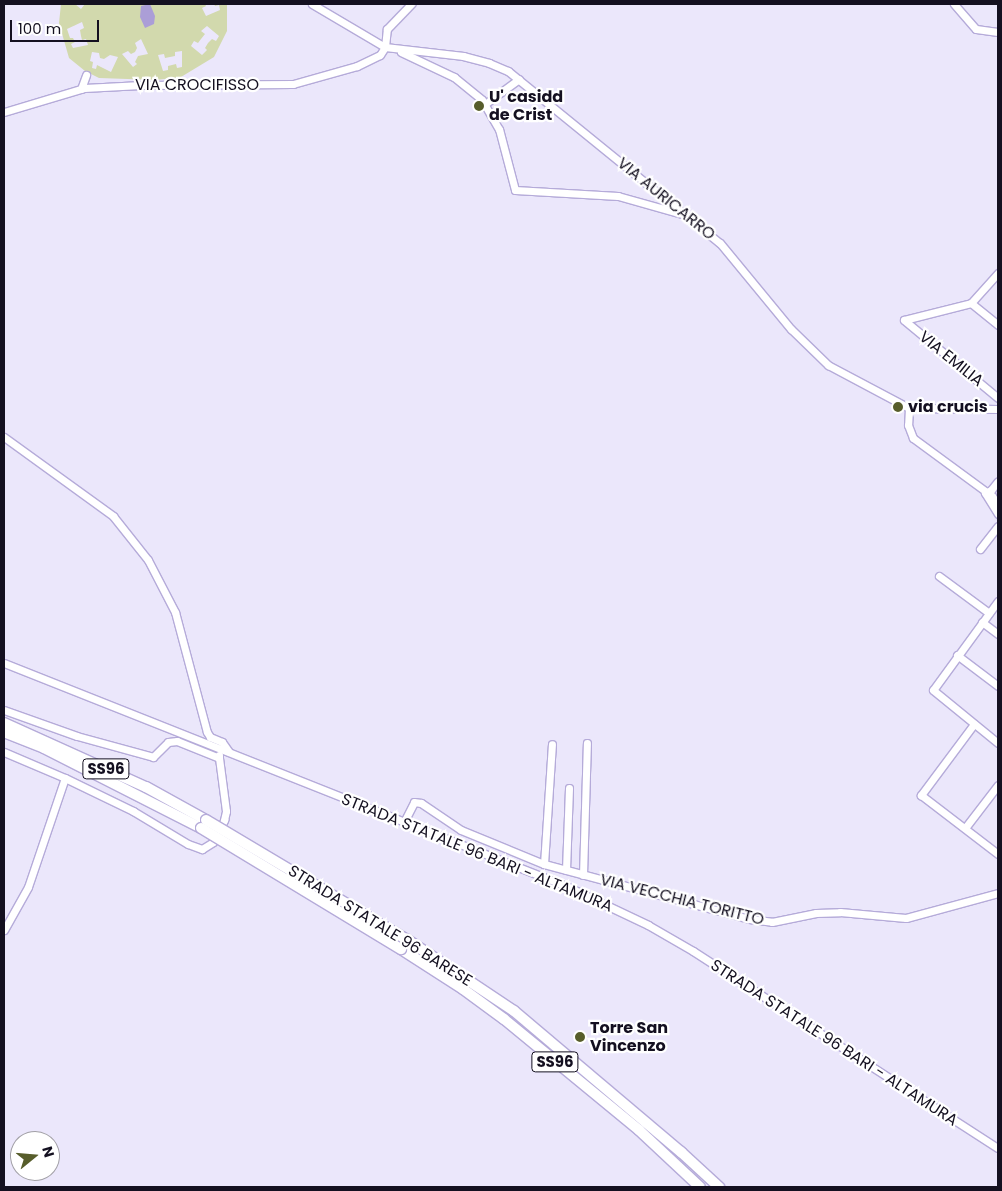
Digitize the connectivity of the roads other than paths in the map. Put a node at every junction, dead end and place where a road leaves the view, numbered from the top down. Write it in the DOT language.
graph roads {
  1 [pos="312,4"];
  2 [pos="411,4"];
  3 [pos="954,4"];
  4 [pos="998,32"];
  5 [pos="385,47"];
  6 [pos="394,48"];
  7 [pos="86,75"];
  8 [pos="519,79"];
  9 [pos="81,89"];
  10 [pos="485,104"];
  11 [pos="4,112"];
  12 [pos="687,216"];
  13 [pos="998,273"];
  14 [pos="971,303"];
  15 [pos="998,325"];
  16 [pos="998,398"];
  17 [pos="909,408"];
  18 [pos="998,409"];
  19 [pos="4,437"];
  20 [pos="998,481"];
  21 [pos="985,493"];
  22 [pos="998,505"];
  23 [pos="998,514"];
  24 [pos="998,526"];
  25 [pos="980,549"];
  26 [pos="939,576"];
  27 [pos="998,600"];
  28 [pos="989,613"];
  29 [pos="982,622"];
  30 [pos="998,634"];
  31 [pos="957,655"];
  32 [pos="4,663"];
  33 [pos="998,686"];
  34 [pos="4,710"];
  35 [pos="4,723"];
  36 [pos="974,724"];
  37 [pos="4,732"];
  38 [pos="587,743"];
  39 [pos="998,743"];
  40 [pos="552,744"];
  41 [pos="225,751"];
  42 [pos="4,752"];
  43 [pos="219,758"];
  44 [pos="65,778"];
  45 [pos="998,785"];
  46 [pos="569,788"];
  47 [pos="404,822"];
  48 [pos="204,824"];
  49 [pos="965,828"];
  50 [pos="998,854"];
  51 [pos="544,864"];
  52 [pos="566,870"];
  53 [pos="583,875"];
  54 [pos="998,893"];
  55 [pos="4,930"];
  56 [pos="998,1148"];
  57 [pos="686,1174"];
  58 [pos="694,1187"];
  59 [pos="700,1187"];
  60 [pos="719,1187"];
  1 -- 5 [label="street, VIA AURICARRO"];
  2 -- 5 [label="street"];
  3 -- 4 [label="street"];
  5 -- 6 [label="street, VIA AURICARRO"];
  5 -- 9 [label="street, VIA CROCIFISSO"];
  6 -- 8 [label="street, VIA AURICARRO"];
  6 -- 10 [label="street"];
  7 -- 9 [label="street"];
  8 -- 10 [label="street"];
  8 -- 12 [label="street, VIA AURICARRO"];
  9 -- 11 [label="street, VIA CROCIFISSO"];
  10 -- 12 [label="street"];
  12 -- 17 [label="street, VIA AURICARRO"];
  13 -- 14 [label="street"];
  14 -- 15 [label="street"];
  14 -- 16 [label="street, VIA EMILIA"];
  17 -- 18 [label="street, VIA AURICARRO"];
  17 -- 21 [label="street"];
  19 -- 41 [label="street"];
  20 -- 21 [label="street"];
  21 -- 22 [label="street"];
  21 -- 23 [label="street"];
  24 -- 25 [label="street"];
  26 -- 28 [label="street"];
  27 -- 28 [label="street"];
  28 -- 29 [label="street"];
  29 -- 30 [label="street"];
  29 -- 31 [label="street"];
  31 -- 33 [label="street"];
  31 -- 36 [label="street"];
  32 -- 41 [label="street, STRADA STATALE 96 BARI - ALTAMURA"];
  34 -- 43 [label="street"];
  35 -- 48 [label="highway, STRADA STATALE 96 BARESE / SS96"];
  36 -- 39 [label="street"];
  36 -- 49 [label="street"];
  37 -- 48 [label="highway, STRADA STATALE 96 BARESE / SS96"];
  38 -- 53 [label="street"];
  40 -- 51 [label="street"];
  41 -- 43 [label="street"];
  41 -- 47 [label="street, STRADA STATALE 96 BARI - ALTAMURA"];
  42 -- 44 [label="street"];
  43 -- 44 [label="street"];
  44 -- 55 [label="street"];
  45 -- 49 [label="street"];
  46 -- 52 [label="street"];
  47 -- 51 [label="street, VIA VECCHIA TORITTO"];
  47 -- 56 [label="street, STRADA STATALE 96 BARI - ALTAMURA"];
  48 -- 57 [label="highway, STRADA STATALE 96 BARESE / SS96, bridge"];
  48 -- 60 [label="highway, STRADA STATALE 96 BARESE / SS96, bridge"];
  49 -- 50 [label="street"];
  51 -- 52 [label="street, VIA VECCHIA TORITTO"];
  52 -- 53 [label="street, VIA VECCHIA TORITTO"];
  53 -- 54 [label="street, VIA VECCHIA TORITTO"];
  57 -- 58 [label="highway"];
  57 -- 59 [label="highway, STRADA STATALE 96 BARESE / SS96"];
}
